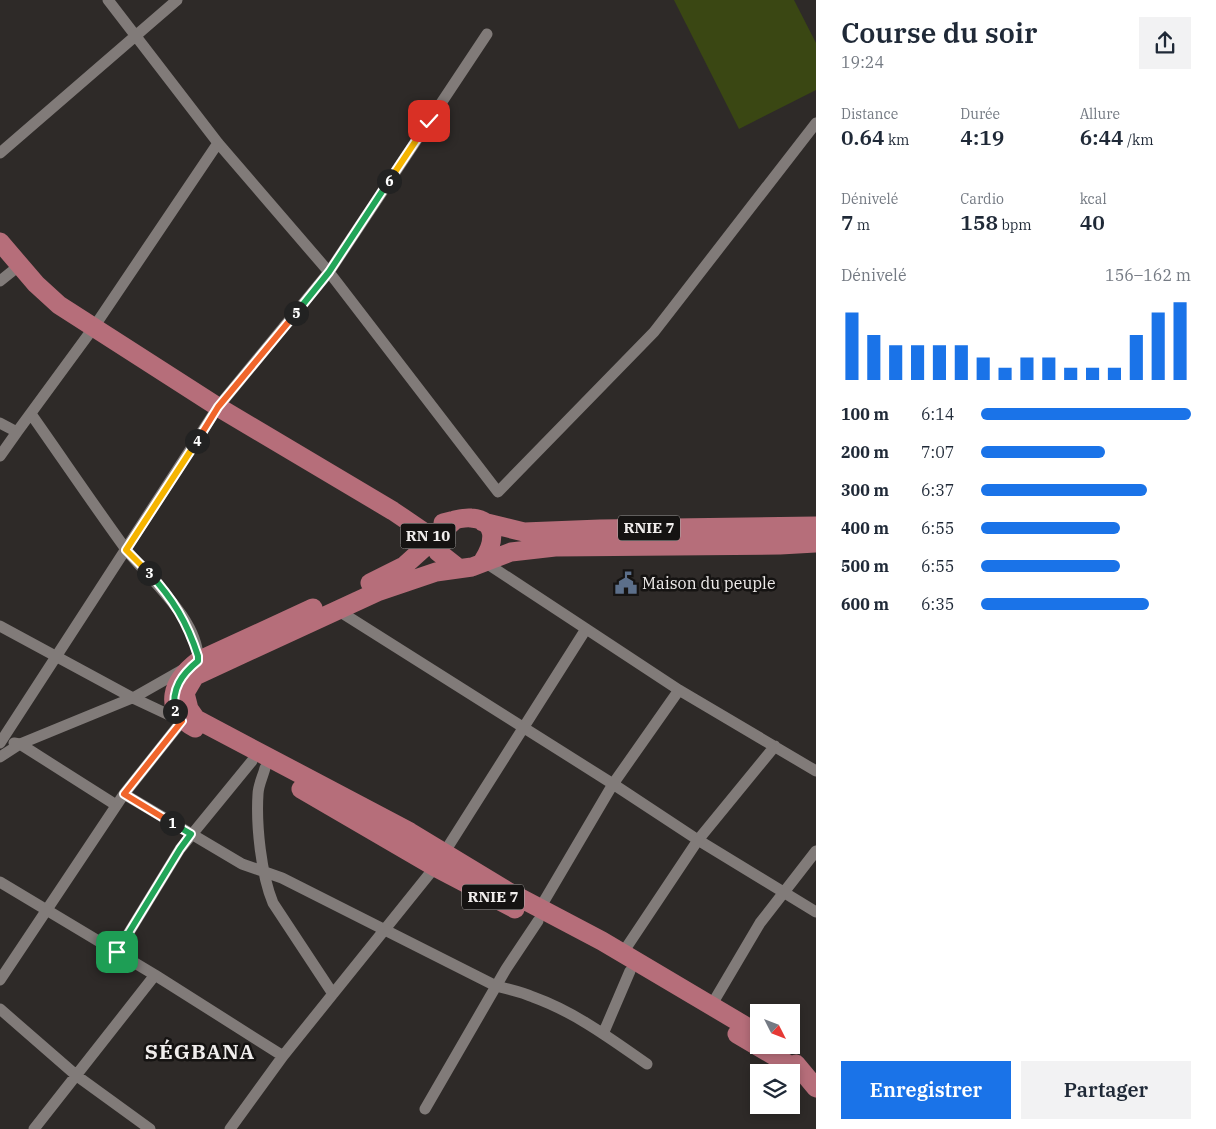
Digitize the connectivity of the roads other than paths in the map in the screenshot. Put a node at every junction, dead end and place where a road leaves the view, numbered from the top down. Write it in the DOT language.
graph roads {
  1 [pos="108,0"];
  2 [pos="177,0"];
  3 [pos="487,34"];
  4 [pos="137,36"];
  5 [pos="816,123"];
  6 [pos="218,143"];
  7 [pos="0,153"];
  8 [pos="0,242"];
  9 [pos="20,266"];
  10 [pos="329,272"];
  11 [pos="0,281"];
  12 [pos="94,327"];
  13 [pos="218,407"];
  14 [pos="31,414"];
  15 [pos="0,423"];
  16 [pos="17,432"];
  17 [pos="0,456"];
  18 [pos="393,511"];
  19 [pos="454,520"];
  20 [pos="483,522"];
  21 [pos="816,526"];
  22 [pos="432,541"];
  23 [pos="816,543"];
  24 [pos="126,550"];
  25 [pos="483,561"];
  26 [pos="457,567"];
  27 [pos="339,611"];
  28 [pos="0,626"];
  29 [pos="586,629"];
  30 [pos="56,656"];
  31 [pos="191,672"];
  32 [pos="678,690"];
  33 [pos="133,698"];
  34 [pos="182,721"];
  35 [pos="523,727"];
  36 [pos="0,741"];
  37 [pos="20,744"];
  38 [pos="775,746"];
  39 [pos="0,757"];
  40 [pos="259,764"];
  41 [pos="816,771"];
  42 [pos="613,784"];
  43 [pos="124,794"];
  44 [pos="116,805"];
  45 [pos="191,834"];
  46 [pos="698,840"];
  47 [pos="816,851"];
  48 [pos="439,860"];
  49 [pos="262,872"];
  50 [pos="0,882"];
  51 [pos="784,892"];
  52 [pos="47,910"];
  53 [pos="816,912"];
  54 [pos="538,915"];
  55 [pos="384,930"];
  56 [pos="117,952"];
  57 [pos="622,954"];
  58 [pos="630,971"];
  59 [pos="156,975"];
  60 [pos="0,980"];
  61 [pos="496,986"];
  62 [pos="333,994"];
  63 [pos="711,1006"];
  64 [pos="0,1009"];
  65 [pos="750,1029"];
  66 [pos="603,1034"];
  67 [pos="785,1054"];
  68 [pos="283,1056"];
  69 [pos="647,1064"];
  70 [pos="803,1073"];
  71 [pos="77,1076"];
  72 [pos="816,1088"];
  73 [pos="425,1109"];
  74 [pos="34,1129"];
  75 [pos="150,1129"];
  76 [pos="230,1129"];
  1 -- 4 [label="street"];
  2 -- 4 [label="street"];
  3 -- 10 [label="street"];
  4 -- 6 [label="street"];
  4 -- 7 [label="street"];
  5 -- 10 [label="street"];
  6 -- 10 [label="street"];
  6 -- 12 [label="street"];
  8 -- 9 [label="main road, RN 10"];
  9 -- 11 [label="street"];
  9 -- 12 [label="main road, RN 10"];
  10 -- 13 [label="street"];
  12 -- 13 [label="main road, RN 10"];
  12 -- 14 [label="street"];
  13 -- 18 [label="main road, RN 10"];
  13 -- 24 [label="street"];
  14 -- 16 [label="street"];
  14 -- 24 [label="street"];
  15 -- 16 [label="street"];
  16 -- 17 [label="street"];
  18 -- 19 [label="main road, RN 10"];
  18 -- 22 [label="main road, RN 10"];
  19 -- 20 [label="main road, RN 10"];
  19 -- 22 [label="main road"];
  20 -- 21 [label="main road, RNIE 7 / RNIE 7"];
  20 -- 25 [label="main road"];
  22 -- 26 [label="main road, RN 10"];
  22 -- 31 [label="main road"];
  23 -- 25 [label="main road, RNIE 7 / RNIE 7"];
  24 -- 30 [label="street"];
  24 -- 31 [label="street"];
  25 -- 26 [label="main road, RNIE 7 / RNIE 7"];
  25 -- 29 [label="street"];
  26 -- 27 [label="main road, RNIE 7 / RNIE 7"];
  27 -- 31 [label="main road, RNIE 7 / RNIE 7"];
  27 -- 35 [label="street"];
  28 -- 30 [label="street"];
  29 -- 32 [label="street"];
  29 -- 35 [label="street"];
  30 -- 33 [label="street"];
  30 -- 36 [label="street"];
  31 -- 33 [label="street"];
  31 -- 33 [label="street"];
  31 -- 34 [label="main road"];
  31 -- 48 [label="main road, RNIE 7 / RNIE 7"];
  32 -- 38 [label="street"];
  32 -- 42 [label="street"];
  33 -- 34 [label="street"];
  33 -- 37 [label="street"];
  34 -- 40 [label="main road, RNIE 7 / RNIE 7"];
  34 -- 43 [label="street"];
  35 -- 42 [label="street"];
  35 -- 48 [label="street"];
  36 -- 37 [label="street"];
  37 -- 39 [label="street"];
  37 -- 44 [label="street"];
  38 -- 41 [label="street"];
  38 -- 46 [label="street"];
  40 -- 45 [label="street"];
  40 -- 48 [label="main road, RNIE 7 / RNIE 7"];
  40 -- 49 [label="street"];
  42 -- 46 [label="street"];
  42 -- 54 [label="street"];
  43 -- 44 [label="street"];
  43 -- 45 [label="street"];
  44 -- 52 [label="street"];
  45 -- 49 [label="street"];
  45 -- 56 [label="street"];
  46 -- 51 [label="street"];
  46 -- 57 [label="street"];
  47 -- 51 [label="street"];
  48 -- 54 [label="main road, RNIE 7 / RNIE 7"];
  48 -- 55 [label="street"];
  49 -- 55 [label="street"];
  49 -- 62 [label="street"];
  50 -- 52 [label="street"];
  51 -- 53 [label="street"];
  51 -- 63 [label="street"];
  52 -- 56 [label="street"];
  52 -- 60 [label="street"];
  54 -- 57 [label="main road, RNIE 7 / RNIE 7"];
  54 -- 58 [label="main road, RNIE 7 / RNIE 7"];
  54 -- 61 [label="street"];
  55 -- 61 [label="street"];
  55 -- 62 [label="street"];
  56 -- 59 [label="street"];
  57 -- 63 [label="main road, RNIE 7 / RNIE 7"];
  58 -- 66 [label="street"];
  58 -- 70 [label="main road, RNIE 7 / RNIE 7"];
  59 -- 68 [label="street"];
  59 -- 71 [label="street"];
  61 -- 66 [label="street"];
  61 -- 73 [label="street"];
  62 -- 68 [label="street"];
  63 -- 65 [label="main road, RNIE 7 / RNIE 7"];
  64 -- 71 [label="street"];
  66 -- 69 [label="street"];
  67 -- 70 [label="main road"];
  68 -- 76 [label="street"];
  70 -- 72 [label="main road"];
  71 -- 74 [label="street"];
  71 -- 75 [label="street"];
}
